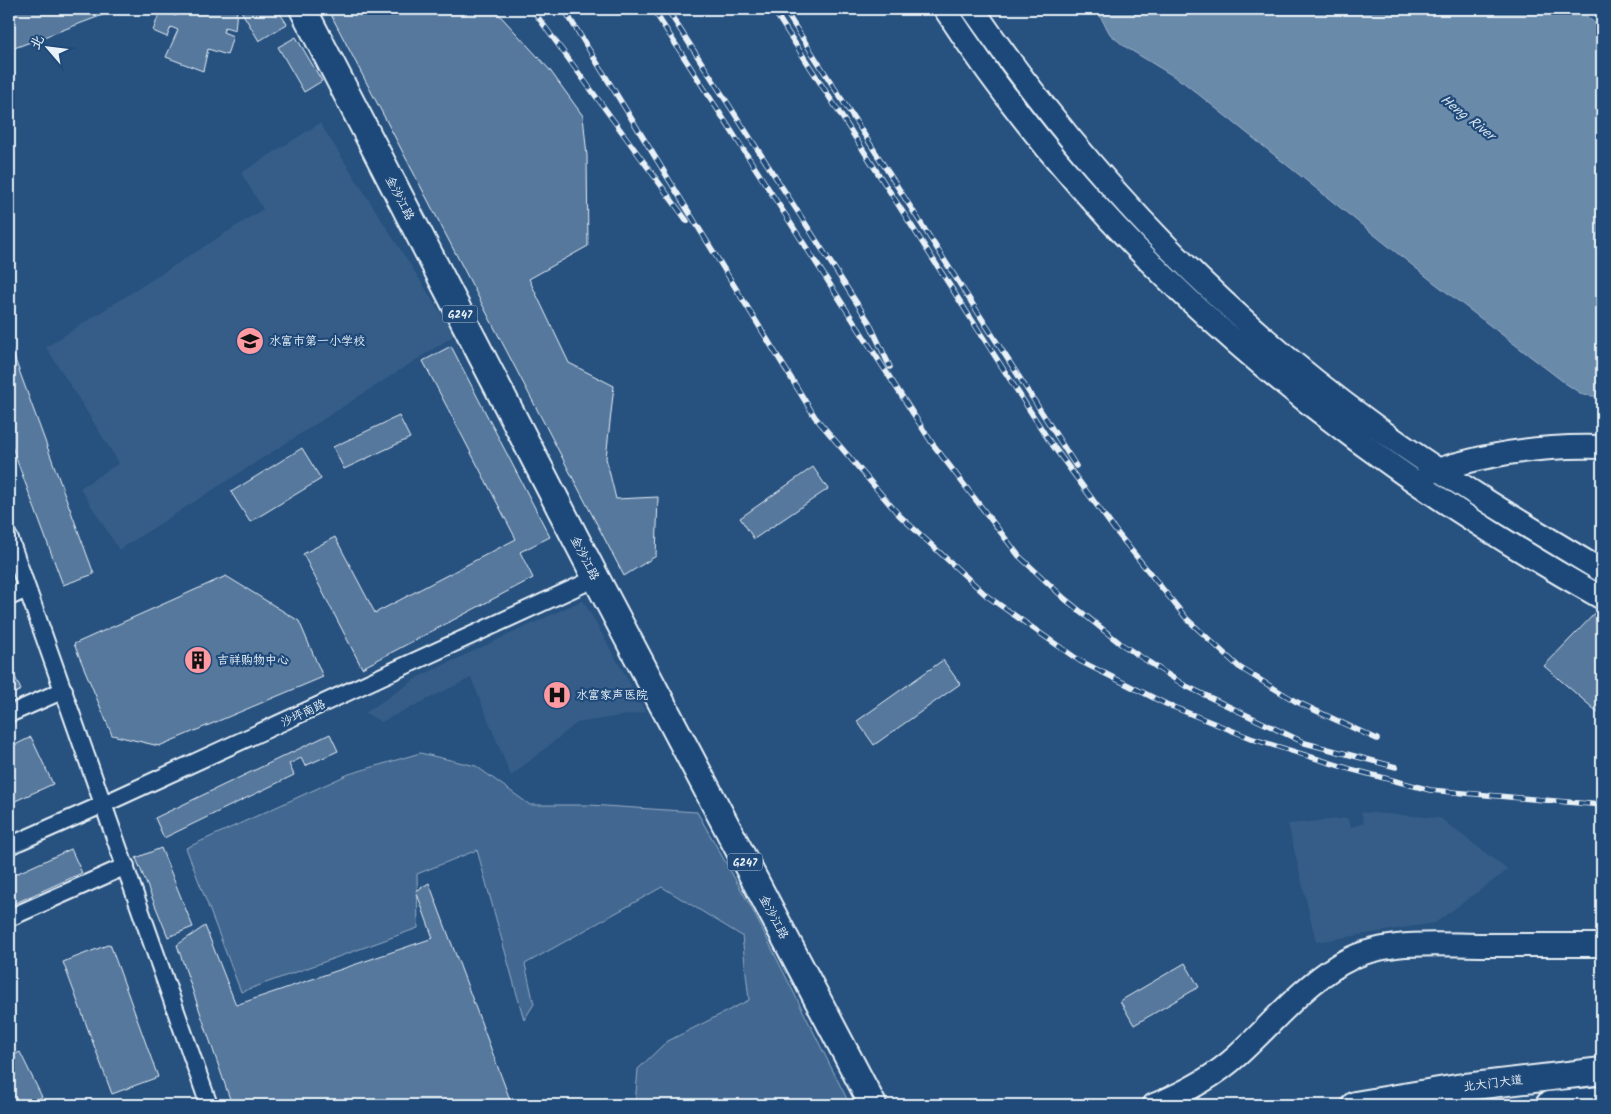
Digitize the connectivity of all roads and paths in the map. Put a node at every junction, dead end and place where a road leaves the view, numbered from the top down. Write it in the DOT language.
graph roads {
  1 [pos="303,9"];
  2 [pos="945,9"];
  3 [pos="973,9"];
  4 [pos="1602,447"];
  5 [pos="1445,468"];
  6 [pos="1411,479"];
  7 [pos="9,537"];
  8 [pos="1602,571"];
  9 [pos="596,578"];
  10 [pos="27,589"];
  11 [pos="9,597"];
  12 [pos="1602,598"];
  13 [pos="64,690"];
  14 [pos="9,714"];
  15 [pos="104,804"];
  16 [pos="9,846"];
  17 [pos="126,866"];
  18 [pos="9,918"];
  19 [pos="1602,945"];
  20 [pos="1591,1072"];
  21 [pos="1595,1102"];
  22 [pos="209,1105"];
  23 [pos="873,1105"];
  24 [pos="1154,1105"];
  25 [pos="1355,1105"];
  26 [pos="1549,1105"];
  1 -- 9 [label="highway, 金沙江路 / G247"];
  2 -- 6 [label="main road"];
  3 -- 5 [label="main road"];
  4 -- 5 [label="main road"];
  5 -- 6 [label="main road"];
  5 -- 8 [label="main road"];
  6 -- 12 [label="main road"];
  7 -- 10 [label="street"];
  9 -- 15 [label="street, 沙坪南路"];
  9 -- 23 [label="highway, 金沙江路 / G247"];
  10 -- 11 [label="street"];
  10 -- 13 [label="street"];
  13 -- 14 [label="street"];
  13 -- 15 [label="street"];
  15 -- 16 [label="street, 沙坪南路"];
  15 -- 17 [label="street"];
  17 -- 18 [label="street"];
  17 -- 22 [label="street"];
  19 -- 24 [label="main road"];
  20 -- 21 [label="main road"];
  20 -- 25 [label="highway, 北大门大道"];
  21 -- 26 [label="highway"];
}
